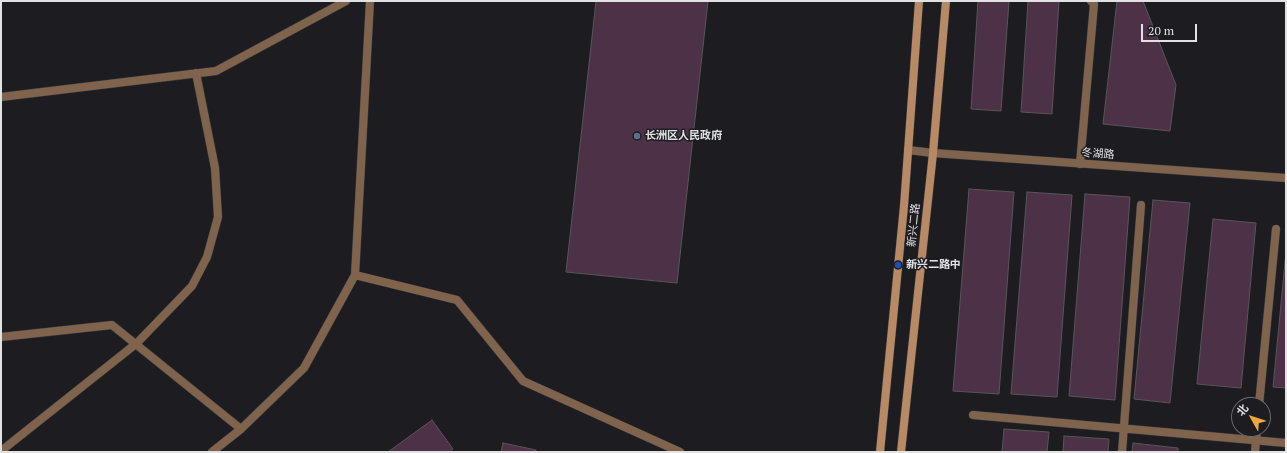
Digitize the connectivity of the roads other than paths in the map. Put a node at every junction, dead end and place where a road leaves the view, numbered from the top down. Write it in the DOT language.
graph roads {
  1 [pos="346,1"];
  2 [pos="370,1"];
  3 [pos="919,1"];
  4 [pos="946,1"];
  5 [pos="1091,1"];
  6 [pos="196,73"];
  7 [pos="1,97"];
  8 [pos="908,150"];
  9 [pos="933,153"];
  10 [pos="1080,164"];
  11 [pos="1286,178"];
  12 [pos="1141,205"];
  13 [pos="1276,229"];
  14 [pos="355,275"];
  15 [pos="1,337"];
  16 [pos="137,343"];
  17 [pos="1260,397"];
  18 [pos="973,415"];
  19 [pos="1124,428"];
  20 [pos="242,429"];
  21 [pos="1256,437"];
  22 [pos="1256,440"];
  23 [pos="1286,443"];
  24 [pos="1,451"];
  25 [pos="212,452"];
  26 [pos="680,452"];
  27 [pos="880,452"];
  28 [pos="901,452"];
  29 [pos="1122,452"];
  30 [pos="1255,452"];
  1 -- 6 [label="street"];
  2 -- 14 [label="street"];
  3 -- 8 [label="main road, 新兴二路"];
  4 -- 9 [label="main road, 新兴二路"];
  5 -- 10 [label="street"];
  6 -- 7 [label="street"];
  6 -- 16 [label="street"];
  8 -- 9 [label="street, 冬湖路"];
  8 -- 27 [label="main road, 新兴二路"];
  9 -- 10 [label="street, 冬湖路"];
  9 -- 28 [label="main road, 新兴二路"];
  10 -- 11 [label="street, 冬湖路"];
  12 -- 19 [label="street"];
  13 -- 17 [label="street"];
  14 -- 20 [label="street"];
  14 -- 26 [label="street"];
  15 -- 16 [label="street"];
  16 -- 20 [label="street"];
  16 -- 24 [label="street"];
  18 -- 19 [label="street"];
  19 -- 22 [label="street"];
  19 -- 29 [label="street"];
  20 -- 25 [label="street"];
  21 -- 22 [label="street"];
  22 -- 23 [label="street"];
  22 -- 30 [label="street"];
}
